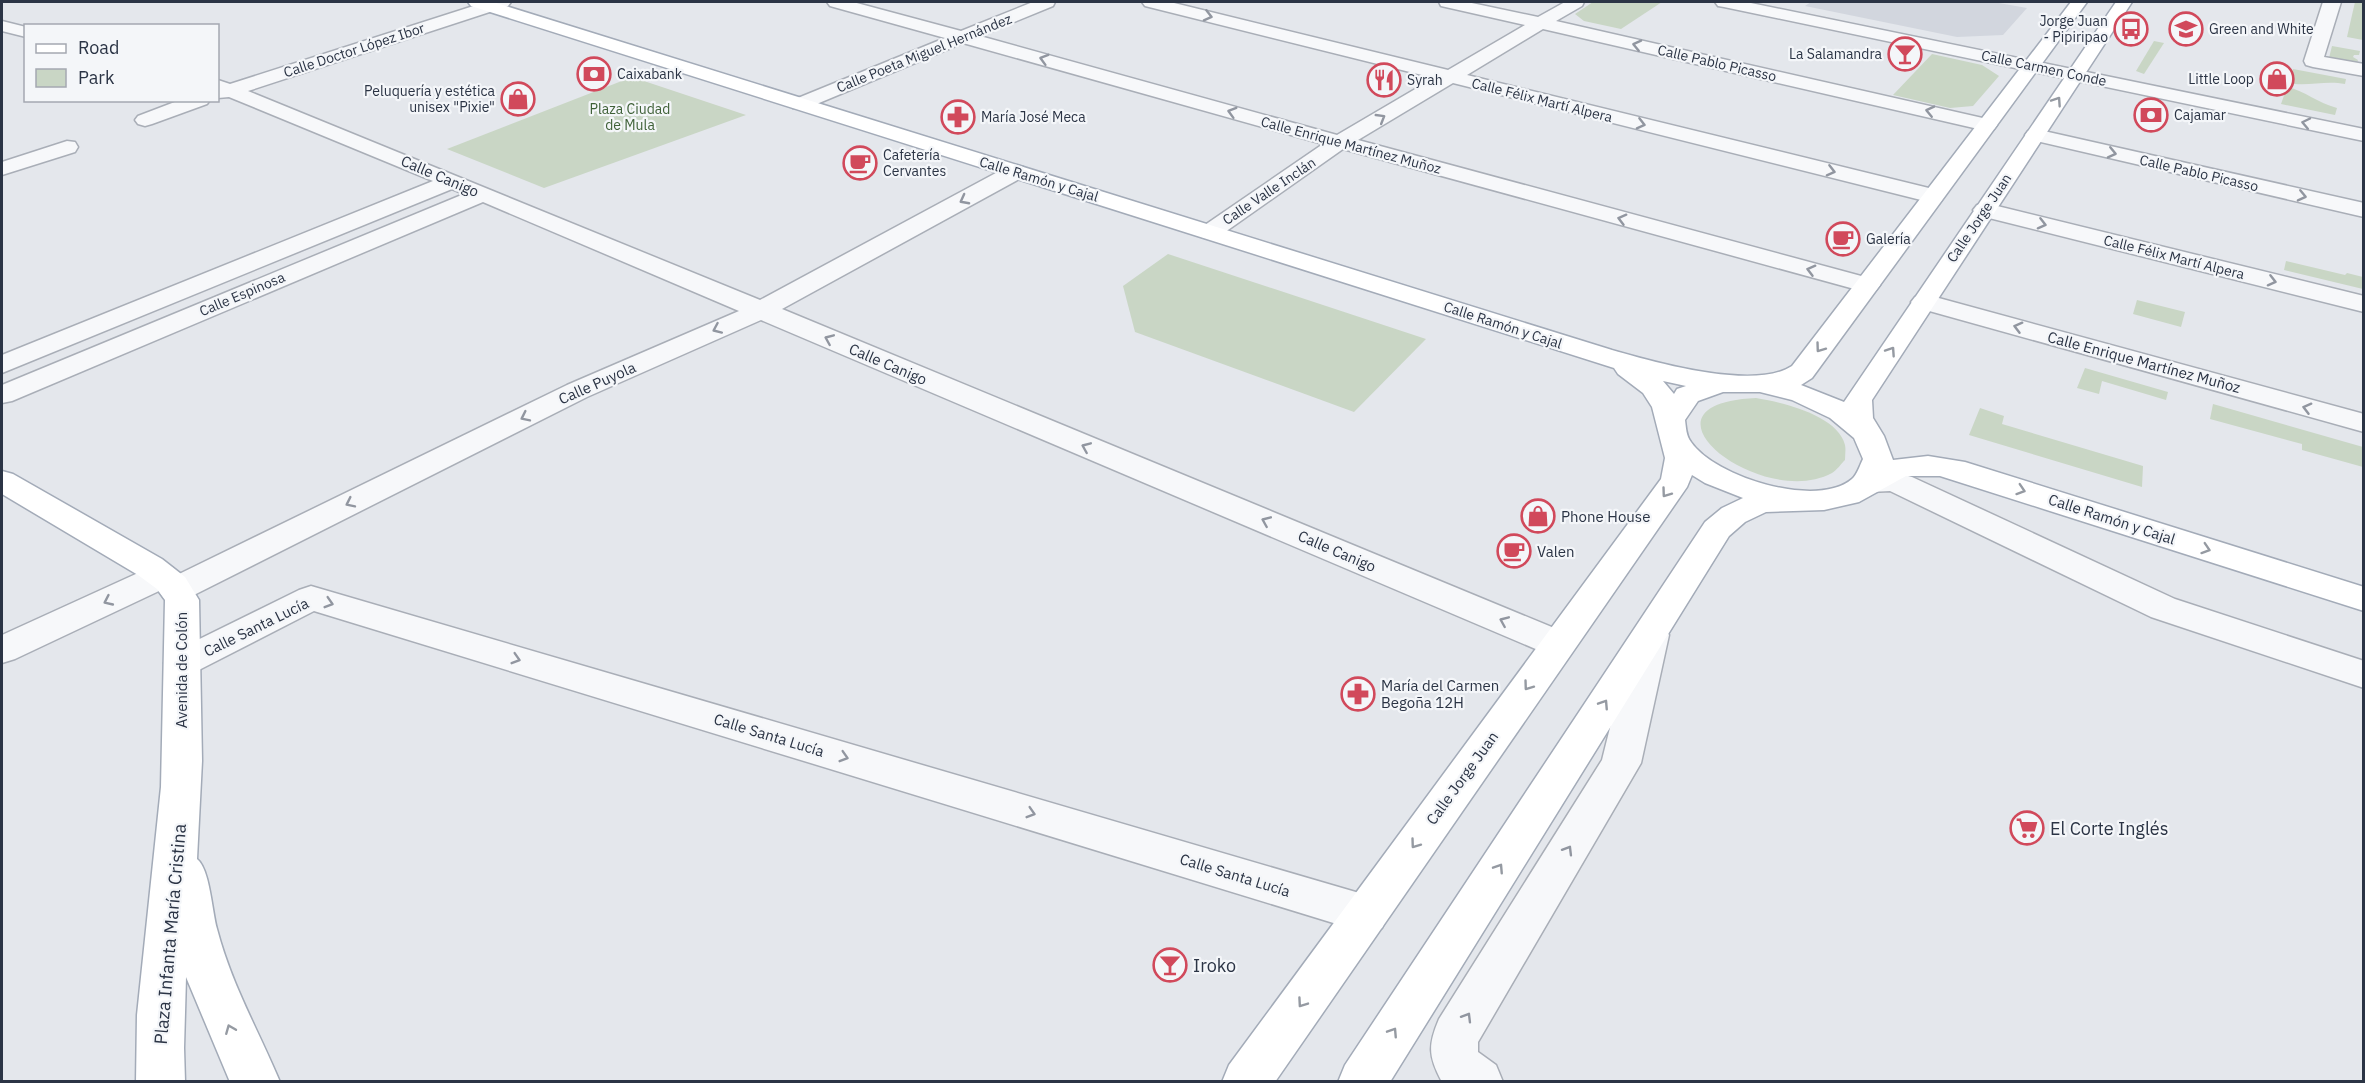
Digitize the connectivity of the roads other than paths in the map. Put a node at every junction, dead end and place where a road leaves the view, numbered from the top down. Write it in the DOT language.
graph roads {
  1 [pos="836,2"];
  2 [pos="1047,2"];
  3 [pos="1151,2"];
  4 [pos="1447,2"];
  5 [pos="1576,2"];
  6 [pos="1724,2"];
  7 [pos="2079,2"];
  8 [pos="2124,2"];
  9 [pos="2332,2"];
  10 [pos="490,3"];
  11 [pos="1541,23"];
  12 [pos="2,26"];
  13 [pos="24,32"];
  14 [pos="963,36"];
  15 [pos="2031,65"];
  16 [pos="2364,70"];
  17 [pos="2075,75"];
  18 [pos="1450,77"];
  19 [pos="222,90"];
  20 [pos="194,102"];
  21 [pos="801,104"];
  22 [pos="145,120"];
  23 [pos="1987,124"];
  24 [pos="2035,135"];
  25 [pos="2364,135"];
  26 [pos="1340,142"];
  27 [pos="67,147"];
  28 [pos="2,169"];
  29 [pos="1015,172"];
  30 [pos="453,182"];
  31 [pos="483,194"];
  32 [pos="1933,196"];
  33 [pos="1985,210"];
  34 [pos="2364,210"];
  35 [pos="1210,232"];
  36 [pos="1867,285"];
  37 [pos="1924,302"];
  38 [pos="2364,304"];
  39 [pos="760,310"];
  40 [pos="1602,356"];
  41 [pos="2,365"];
  42 [pos="1747,383"];
  43 [pos="2,395"];
  44 [pos="2364,423"];
  45 [pos="1671,430"];
  46 [pos="1870,437"];
  47 [pos="2,481"];
  48 [pos="1866,485"];
  49 [pos="1794,500"];
  50 [pos="168,583"];
  51 [pos="2364,599"];
  52 [pos="1653,630"];
  53 [pos="1558,644"];
  54 [pos="2,650"];
  55 [pos="182,663"];
  56 [pos="2364,675"];
  57 [pos="180,814"];
  58 [pos="1365,914"];
  59 [pos="161,1082"];
  60 [pos="256,1082"];
  61 [pos="1246,1082"];
  62 [pos="1362,1082"];
  63 [pos="1479,1082"];
  1 -- 14 [label="street, Calle Enrique Martínez Muñoz"];
  2 -- 14 [label="street, Calle Poeta Miguel Hernández"];
  3 -- 18 [label="street, Calle Félix Martí Alpera, one-way"];
  4 -- 11 [label="street, Calle Pablo Picasso"];
  5 -- 11 [label="street, Calle Valle Inclán"];
  6 -- 15 [label="street, Calle Carmen Conde"];
  7 -- 15 [label="main road"];
  8 -- 17 [label="main road, Calle Jorge Juan"];
  9 -- 16 [label="street"];
  10 -- 19 [label="street, Calle Doctor López Ibor"];
  10 -- 21 [label="main road, Calle Ramón y Cajal"];
  11 -- 18 [label="street, Calle Valle Inclán"];
  23 -- 11 [label="street, Calle Pablo Picasso, one-way"];
  12 -- 13 [label="street"];
  14 -- 21 [label="street, Calle Poeta Miguel Hernández"];
  26 -- 14 [label="street, Calle Enrique Martínez Muñoz, one-way"];
  15 -- 17 [label="street, Calle Carmen Conde"];
  15 -- 23 [label="main road"];
  24 -- 17 [label="main road, Calle Jorge Juan, one-way"];
  25 -- 17 [label="street, Calle Carmen Conde, one-way"];
  26 -- 18 [label="street, Calle Valle Inclán, one-way"];
  18 -- 32 [label="street, Calle Félix Martí Alpera, one-way"];
  19 -- 30 [label="street, Calle Canigo"];
  20 -- 22 [label="street"];
  21 -- 29 [label="main road, Calle Ramón y Cajal"];
  23 -- 32 [label="main road"];
  24 -- 33 [label="main road, Calle Jorge Juan"];
  24 -- 34 [label="street, Calle Pablo Picasso, one-way"];
  26 -- 35 [label="street, Calle Valle Inclán"];
  36 -- 26 [label="street, Calle Enrique Martínez Muñoz, one-way"];
  27 -- 28 [label="street"];
  29 -- 35 [label="main road, Calle Ramón y Cajal"];
  29 -- 39 [label="street, Calle Puyola, one-way"];
  30 -- 31 [label="street, Calle Canigo"];
  30 -- 41 [label="street, Calle Espinosa"];
  31 -- 39 [label="street, Calle Canigo"];
  31 -- 43 [label="street, Calle Espinosa"];
  32 -- 36 [label="main road"];
  33 -- 37 [label="main road, Calle Jorge Juan"];
  33 -- 38 [label="street, Calle Félix Martí Alpera, one-way"];
  35 -- 40 [label="main road, Calle Ramón y Cajal"];
  36 -- 42 [label="main road, one-way"];
  44 -- 37 [label="street, Calle Enrique Martínez Muñoz, one-way"];
  46 -- 37 [label="main road, Calle Jorge Juan, one-way"];
  39 -- 50 [label="street, Calle Puyola, one-way"];
  53 -- 39 [label="street, Calle Canigo, one-way"];
  40 -- 42 [label="main road, Calle Ramón y Cajal"];
  40 -- 45 [label="main road, Calle Ramón y Cajal"];
  42 -- 45 [label="main road"];
  42 -- 46 [label="main road"];
  45 -- 49 [label="main road"];
  45 -- 53 [label="main road, Calle Jorge Juan, one-way"];
  46 -- 48 [label="main road, Calle Jorge Juan"];
  47 -- 50 [label="main road"];
  48 -- 49 [label="main road, Calle Ramón y Cajal"];
  48 -- 51 [label="main road, Calle Ramón y Cajal, one-way"];
  48 -- 56 [label="street"];
  49 -- 52 [label="main road"];
  50 -- 54 [label="street, Calle Puyola, one-way"];
  50 -- 55 [label="main road, Avenida de Colón"];
  62 -- 52 [label="main road, one-way"];
  63 -- 52 [label="street, one-way"];
  53 -- 58 [label="main road, Calle Jorge Juan, one-way"];
  55 -- 57 [label="main road, Avenida de Colón"];
  55 -- 58 [label="street, Calle Santa Lucía, one-way"];
  57 -- 59 [label="main road, Plaza Infanta María Cristina"];
  60 -- 57 [label="main road, Plaza Infanta María Cristina, one-way"];
  58 -- 61 [label="main road, Calle Jorge Juan, one-way"];
}
